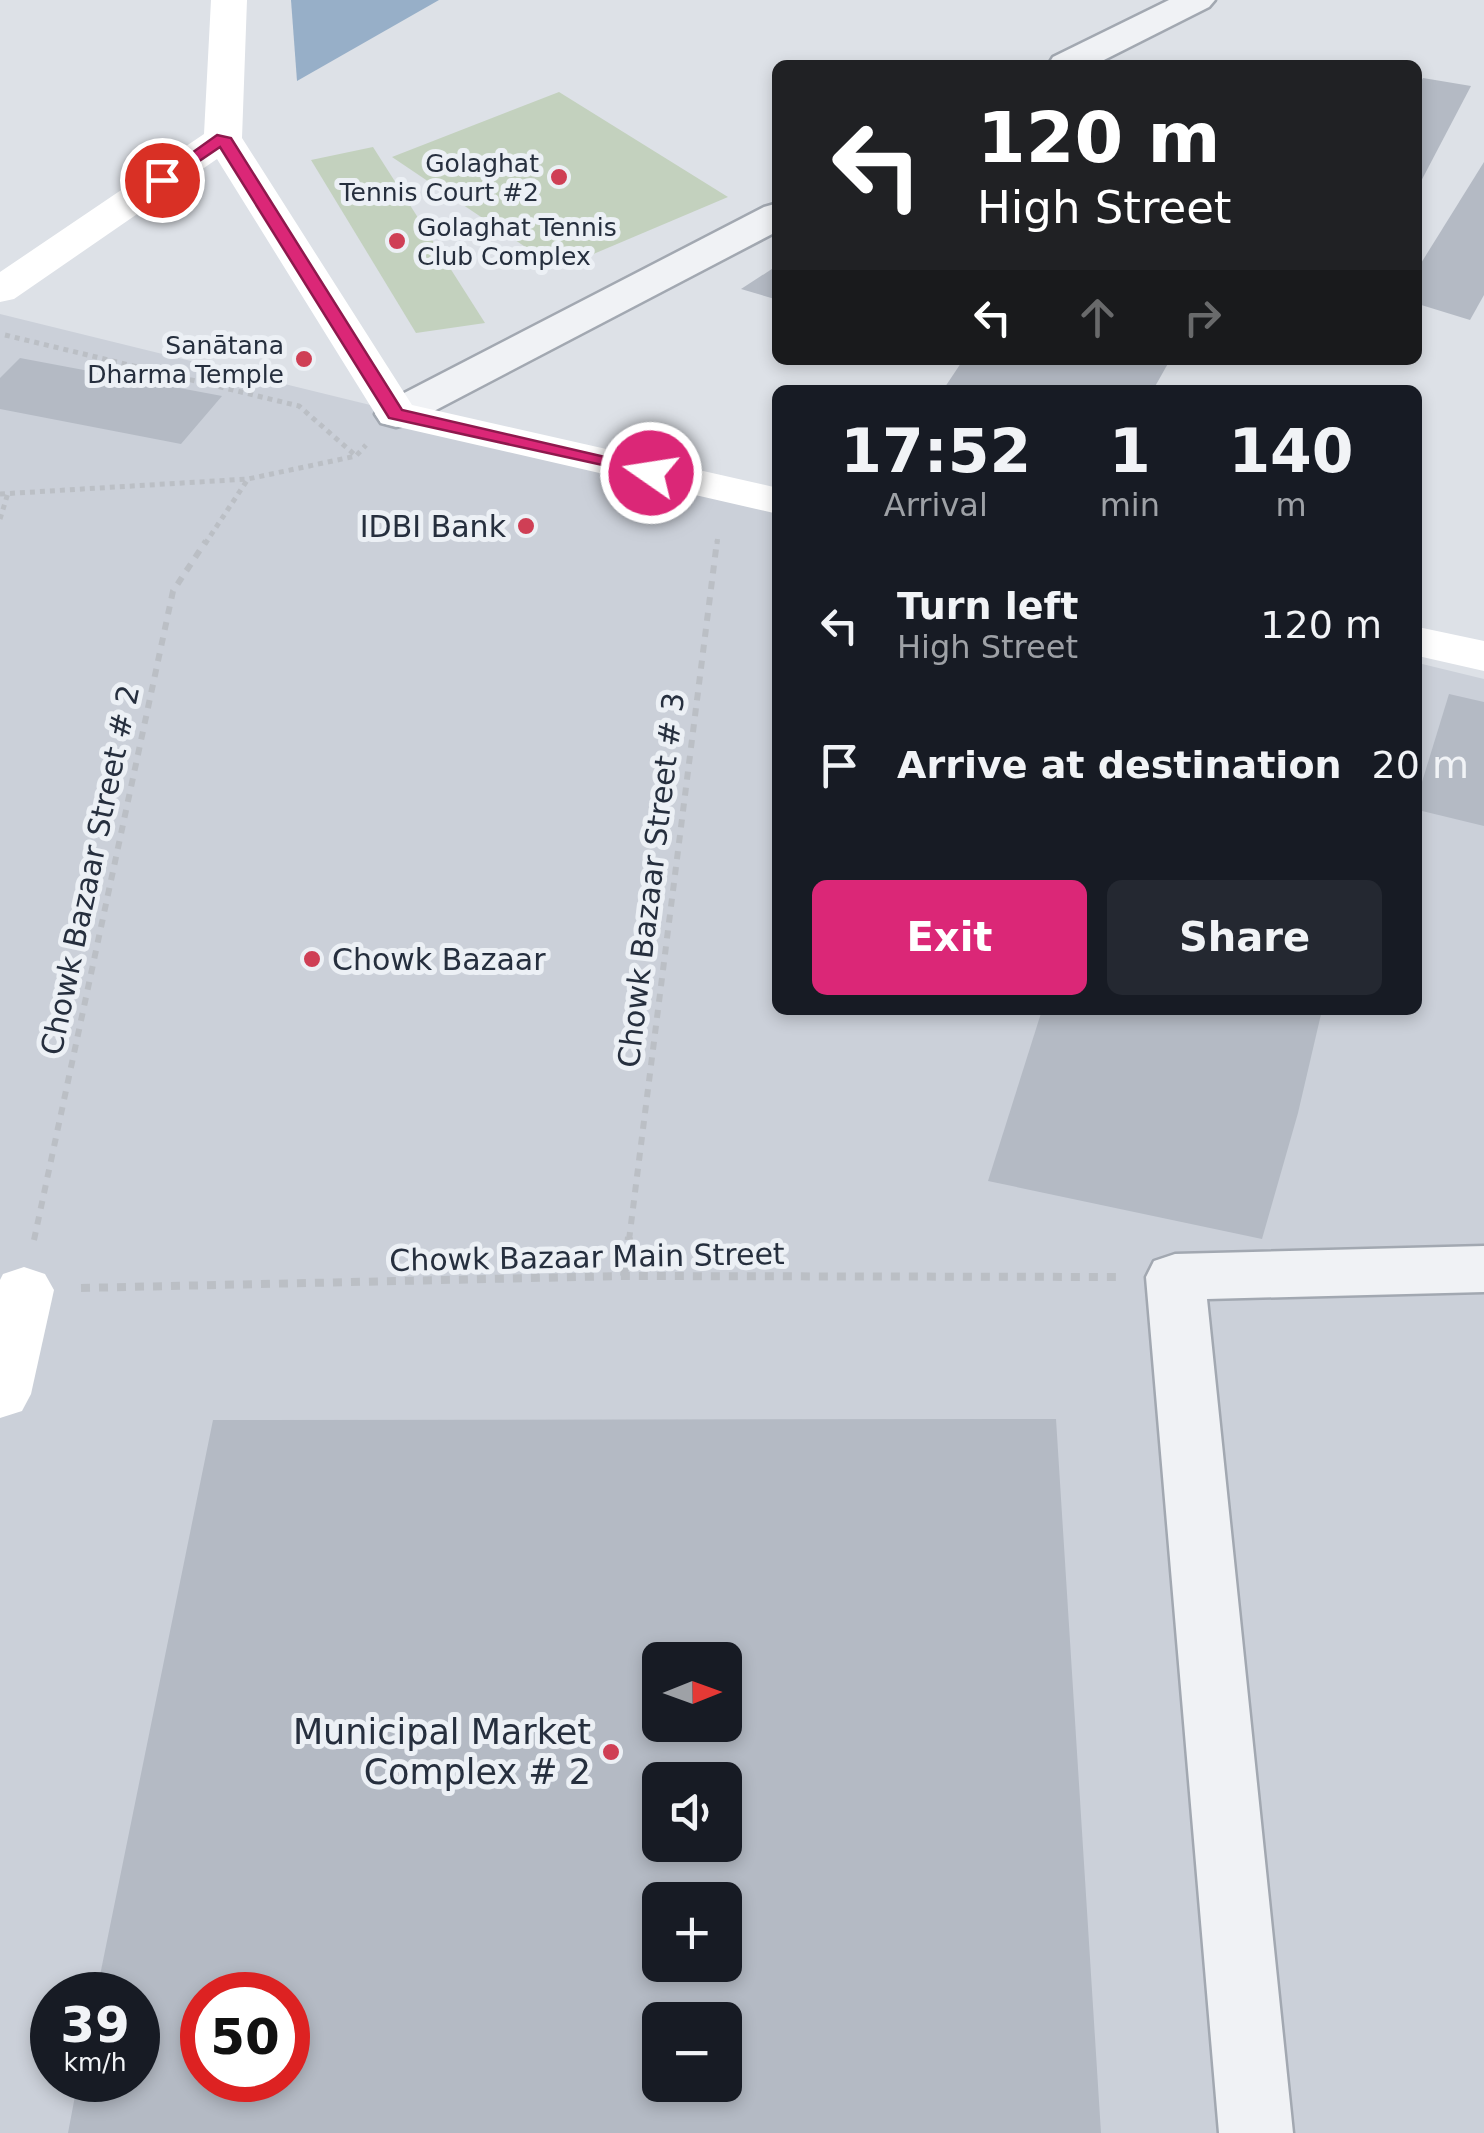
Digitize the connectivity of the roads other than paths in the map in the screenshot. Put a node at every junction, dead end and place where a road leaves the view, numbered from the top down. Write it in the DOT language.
graph roads {
  1 [pos="228,0"];
  2 [pos="1197,0"];
  3 [pos="1076,60"];
  4 [pos="223,138"];
  5 [pos="772,218"];
  6 [pos="3,285"];
  7 [pos="396,414"];
  8 [pos="772,500"];
  9 [pos="1422,643"];
  10 [pos="1484,656"];
  11 [pos="1484,1269"];
  12 [pos="24,1290"];
  13 [pos="0,1394"];
  14 [pos="1256,2133"];
  1 -- 4 [label="main road"];
  2 -- 3 [label="street"];
  4 -- 6 [label="main road"];
  4 -- 7 [label="main road"];
  5 -- 7 [label="street"];
  7 -- 8 [label="main road"];
  9 -- 10 [label="main road"];
  11 -- 14 [label="street"];
  12 -- 13 [label="main road"];
}
